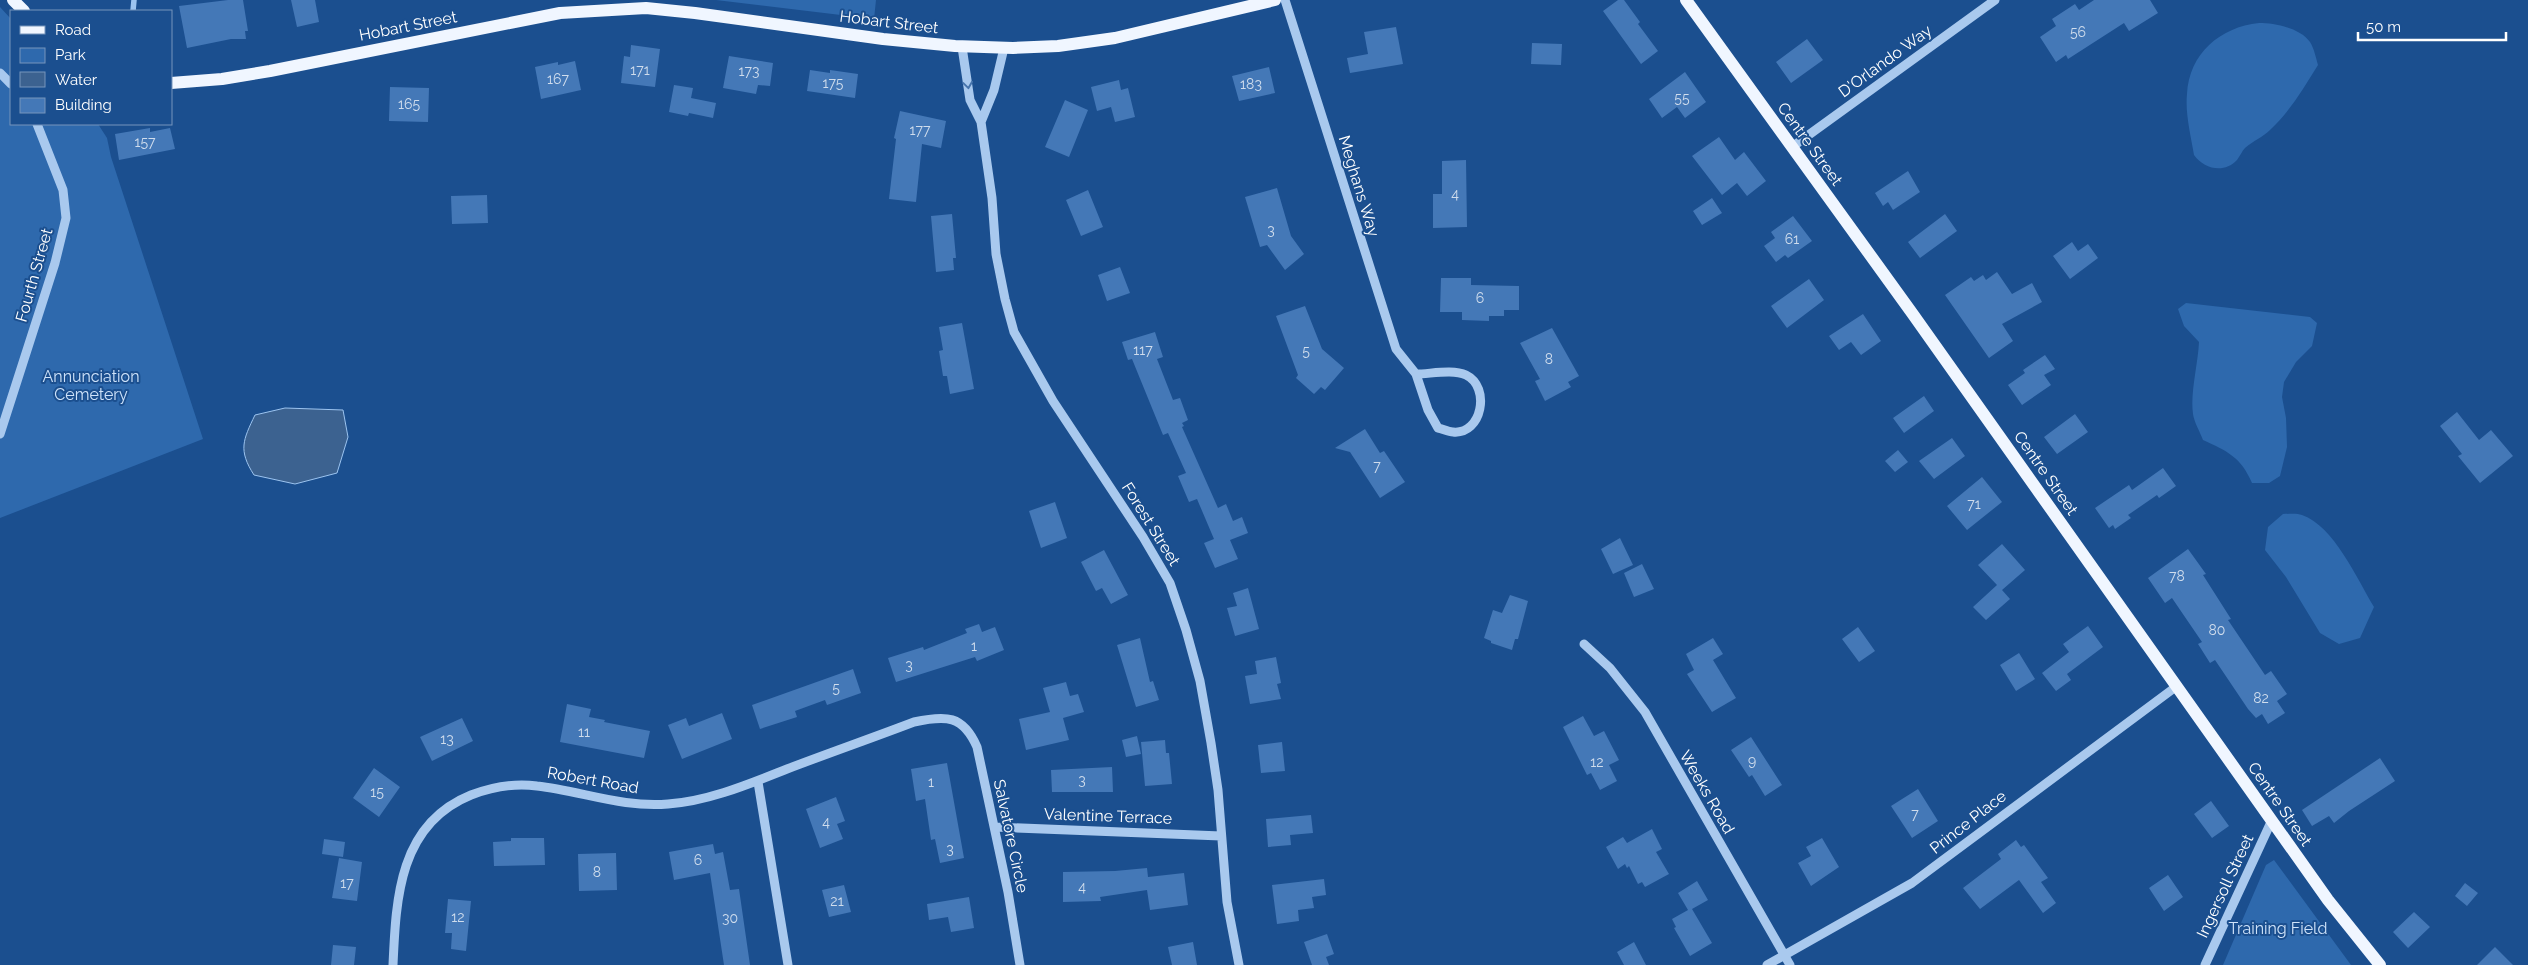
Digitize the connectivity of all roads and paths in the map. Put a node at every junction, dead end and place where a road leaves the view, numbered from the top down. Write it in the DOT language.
graph roads {
  1 [pos="13,0"];
  2 [pos="1275,0"];
  3 [pos="1285,0"];
  4 [pos="1686,0"];
  5 [pos="1995,0"];
  6 [pos="23,10"];
  7 [pos="962,47"];
  8 [pos="1004,48"];
  9 [pos="0,73"];
  10 [pos="10,83"];
  11 [pos="172,83"];
  12 [pos="981,122"];
  13 [pos="36,125"];
  14 [pos="1792,147"];
  15 [pos="1416,374"];
  16 [pos="0,434"];
  17 [pos="1584,644"];
  18 [pos="2177,686"];
  19 [pos="957,722"];
  20 [pos="758,782"];
  21 [pos="2272,820"];
  22 [pos="994,827"];
  23 [pos="1221,836"];
  24 [pos="1784,955"];
  25 [pos="393,965"];
  26 [pos="788,965"];
  27 [pos="1020,965"];
  28 [pos="1239,965"];
  29 [pos="1767,965"];
  30 [pos="1790,965"];
  31 [pos="2205,965"];
  32 [pos="2380,965"];
  1 -- 6 [label="main road"];
  2 -- 8 [label="main road, Hobart Street"];
  3 -- 15 [label="street, Meghans Way"];
  4 -- 14 [label="main road, Centre Street"];
  5 -- 14 [label="street, D'Orlando Way"];
  7 -- 8 [label="main road, Hobart Street"];
  7 -- 11 [label="main road, Hobart Street"];
  7 -- 12 [label="street, Forest Street, one-way"];
  8 -- 12 [label="street"];
  9 -- 10 [label="street"];
  12 -- 23 [label="street, Forest Street"];
  13 -- 16 [label="street, Fourth Street"];
  14 -- 18 [label="main road, Centre Street"];
  15 -- 15 [label="street, Meghans Way"];
  17 -- 24 [label="street, Weeks Road"];
  18 -- 21 [label="main road, Centre Street"];
  18 -- 24 [label="street, Prince Place"];
  19 -- 20 [label="street, Robert Road"];
  19 -- 22 [label="street, Salvatore Circle"];
  20 -- 25 [label="street, Robert Road"];
  20 -- 26 [label="street"];
  21 -- 31 [label="street, Ingersoll Street"];
  21 -- 32 [label="main road, Centre Street"];
  22 -- 23 [label="street, Valentine Terrace"];
  22 -- 27 [label="street, Salvatore Circle"];
  23 -- 28 [label="street, Forest Street"];
  24 -- 29 [label="street, Prince Place"];
  24 -- 30 [label="street, Weeks Road"];
}
